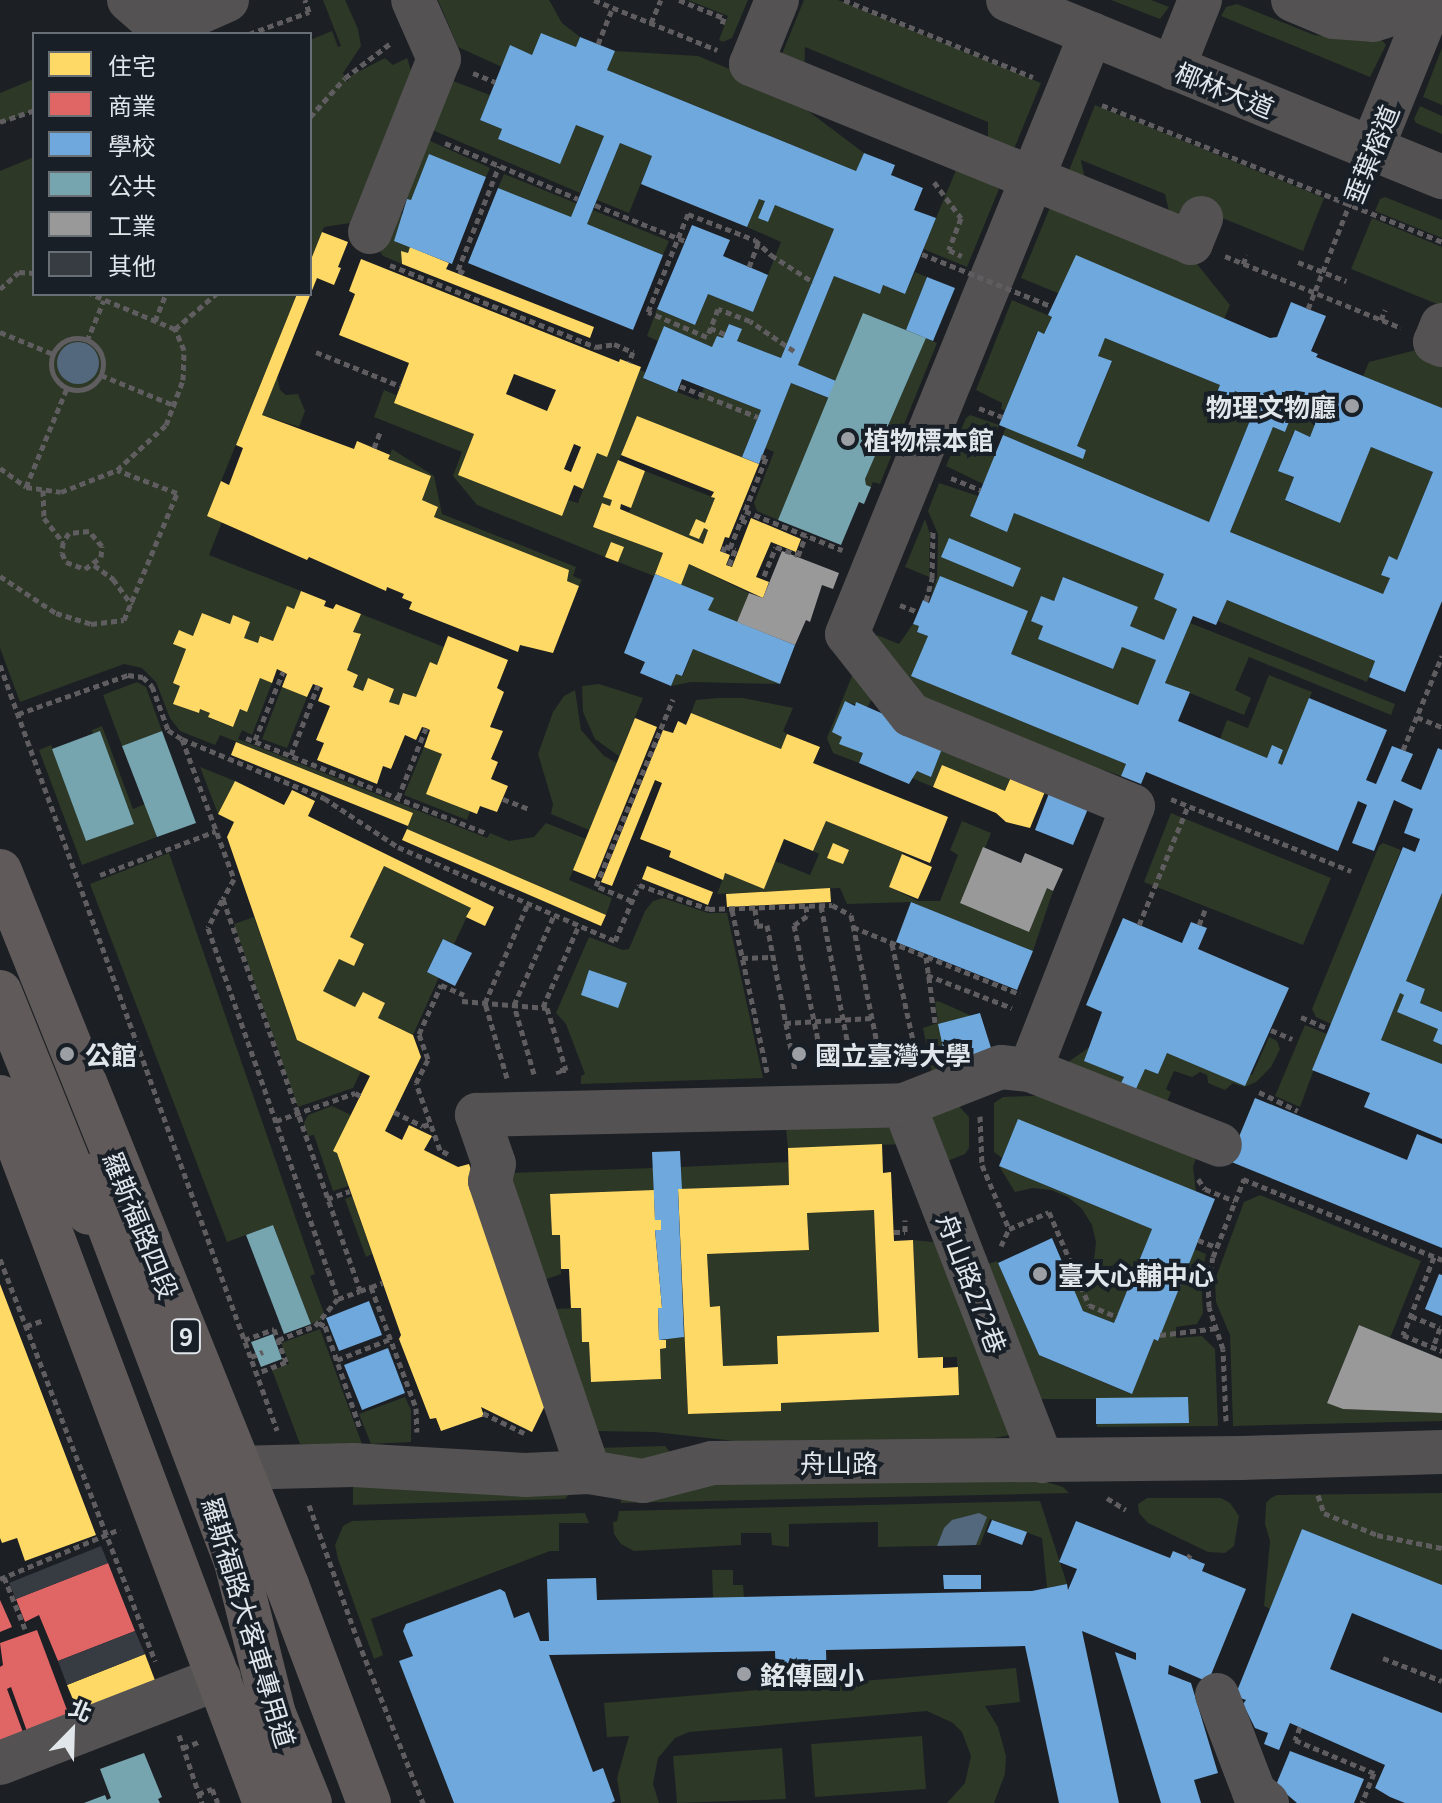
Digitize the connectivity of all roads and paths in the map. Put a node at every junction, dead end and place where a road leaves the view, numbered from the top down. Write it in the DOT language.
graph roads {
  1 [pos="129,0"];
  2 [pos="227,0"];
  3 [pos="305,0"];
  4 [pos="594,0"];
  5 [pos="622,0"];
  6 [pos="661,0"];
  7 [pos="679,0"];
  8 [pos="777,0"];
  9 [pos="844,0"];
  10 [pos="1009,0"];
  11 [pos="1200,0"];
  12 [pos="1293,0"];
  13 [pos="1435,2"];
  14 [pos="613,7"];
  15 [pos="620,11"];
  16 [pos="419,14"];
  17 [pos="651,23"];
  18 [pos="720,28"];
  19 [pos="254,32"];
  20 [pos="1091,34"];
  21 [pos="716,38"];
  22 [pos="598,44"];
  23 [pos="732,56"];
  24 [pos="1173,68"];
  25 [pos="1068,92"];
  26 [pos="32,111"];
  27 [pos="312,115"];
  28 [pos="0,122"];
  29 [pos="412,126"];
  30 [pos="1372,148"];
  31 [pos="499,166"];
  32 [pos="930,176"];
  33 [pos="1442,177"];
  34 [pos="1033,178"];
  35 [pos="578,199"];
  36 [pos="595,205"];
  37 [pos="1350,205"];
  38 [pos="961,218"];
  39 [pos="1196,230"];
  40 [pos="678,239"];
  41 [pos="685,241"];
  42 [pos="1442,242"];
  43 [pos="758,243"];
  44 [pos="377,247"];
  45 [pos="922,254"];
  46 [pos="1247,255"];
  47 [pos="454,258"];
  48 [pos="462,260"];
  49 [pos="1298,262"];
  50 [pos="1243,264"];
  51 [pos="749,267"];
  52 [pos="1323,272"];
  53 [pos="32,273"];
  54 [pos="464,273"];
  55 [pos="990,281"];
  56 [pos="1346,281"];
  57 [pos="813,282"];
  58 [pos="0,289"];
  59 [pos="1315,293"];
  60 [pos="95,296"];
  61 [pos="165,296"];
  62 [pos="214,296"];
  63 [pos="104,300"];
  64 [pos="1051,306"];
  65 [pos="1308,309"];
  66 [pos="1385,310"];
  67 [pos="1381,320"];
  68 [pos="155,321"];
  69 [pos="710,328"];
  70 [pos="175,329"];
  71 [pos="0,332"];
  72 [pos="725,334"];
  73 [pos="1440,337"];
  74 [pos="87,341"];
  75 [pos="794,351"];
  76 [pos="316,352"];
  77 [pos="53,354"];
  78 [pos="629,362"];
  79 [pos="101,375"];
  80 [pos="400,386"];
  81 [pos="680,386"];
  82 [pos="67,388"];
  83 [pos="176,406"];
  84 [pos="758,417"];
  85 [pos="380,432"];
  86 [pos="374,448"];
  87 [pos="761,456"];
  88 [pos="0,468"];
  89 [pos="117,470"];
  90 [pos="26,487"];
  91 [pos="43,490"];
  92 [pos="745,511"];
  93 [pos="741,520"];
  94 [pos="749,523"];
  95 [pos="806,535"];
  96 [pos="63,542"];
  97 [pos="730,548"];
  98 [pos="723,552"];
  99 [pos="876,564"];
  100 [pos="94,565"];
  101 [pos="729,566"];
  102 [pos="0,576"];
  103 [pos="764,576"];
  104 [pos="132,605"];
  105 [pos="1442,656"];
  106 [pos="0,665"];
  107 [pos="283,672"];
  108 [pos="318,685"];
  109 [pos="673,699"];
  110 [pos="18,714"];
  111 [pos="1417,717"];
  112 [pos="1442,727"];
  113 [pos="426,728"];
  114 [pos="246,738"];
  115 [pos="182,739"];
  116 [pos="255,740"];
  117 [pos="1403,750"];
  118 [pos="291,755"];
  119 [pos="398,798"];
  120 [pos="503,799"];
  121 [pos="1136,803"];
  122 [pos="1188,806"];
  123 [pos="529,809"];
  124 [pos="216,831"];
  125 [pos="486,833"];
  126 [pos="0,871"];
  127 [pos="1351,871"];
  128 [pos="100,875"];
  129 [pos="223,899"];
  130 [pos="632,901"];
  131 [pos="528,903"];
  132 [pos="806,906"];
  133 [pos="821,906"];
  134 [pos="755,909"];
  135 [pos="732,910"];
  136 [pos="1205,910"];
  137 [pos="554,915"];
  138 [pos="579,925"];
  139 [pos="1139,925"];
  140 [pos="1199,925"];
  141 [pos="853,927"];
  142 [pos="892,943"];
  143 [pos="0,948"];
  144 [pos="773,957"];
  145 [pos="926,957"];
  146 [pos="742,958"];
  147 [pos="927,975"];
  148 [pos="0,992"];
  149 [pos="485,1003"];
  150 [pos="514,1005"];
  151 [pos="1026,1005"];
  152 [pos="1301,1017"];
  153 [pos="872,1018"];
  154 [pos="843,1020"];
  155 [pos="814,1022"];
  156 [pos="935,1022"];
  157 [pos="785,1023"];
  158 [pos="1329,1029"];
  159 [pos="1271,1030"];
  160 [pos="1292,1039"];
  161 [pos="1003,1071"];
  162 [pos="825,1072"];
  163 [pos="1259,1092"];
  164 [pos="361,1096"];
  165 [pos="0,1097"];
  166 [pos="915,1101"];
  167 [pos="858,1106"];
  168 [pos="783,1108"];
  169 [pos="1298,1111"];
  170 [pos="394,1112"];
  171 [pos="297,1113"];
  172 [pos="532,1113"];
  173 [pos="276,1121"];
  174 [pos="442,1121"];
  175 [pos="431,1124"];
  176 [pos="451,1155"];
  177 [pos="1232,1162"];
  178 [pos="350,1191"];
  179 [pos="327,1199"];
  180 [pos="1009,1229"];
  181 [pos="894,1232"];
  182 [pos="905,1232"];
  183 [pos="1198,1240"];
  184 [pos="1216,1247"];
  185 [pos="1434,1257"];
  186 [pos="0,1259"];
  187 [pos="963,1260"];
  188 [pos="1442,1260"];
  189 [pos="382,1283"];
  190 [pos="371,1287"];
  191 [pos="360,1291"];
  192 [pos="338,1299"];
  193 [pos="1411,1316"];
  194 [pos="1117,1317"];
  195 [pos="319,1323"];
  196 [pos="1218,1328"];
  197 [pos="1160,1335"];
  198 [pos="390,1339"];
  199 [pos="244,1340"];
  200 [pos="278,1340"];
  201 [pos="1433,1347"];
  202 [pos="1442,1351"];
  203 [pos="263,1352"];
  204 [pos="251,1357"];
  205 [pos="337,1360"];
  206 [pos="257,1373"];
  207 [pos="483,1413"];
  208 [pos="524,1433"];
  209 [pos="1442,1452"];
  210 [pos="1306,1456"];
  211 [pos="1247,1457"];
  212 [pos="1042,1461"];
  213 [pos="375,1466"];
  214 [pos="239,1468"];
  215 [pos="291,1469"];
  216 [pos="418,1469"];
  217 [pos="589,1472"];
  218 [pos="159,1514"];
  219 [pos="106,1535"];
  220 [pos="1442,1548"];
  221 [pos="2,1578"];
  222 [pos="25,1629"];
  223 [pos="1383,1658"];
  224 [pos="219,1678"];
  225 [pos="1442,1681"];
  226 [pos="1217,1695"];
  227 [pos="169,1697"];
  228 [pos="1300,1727"];
  229 [pos="0,1763"];
  230 [pos="198,1794"];
  231 [pos="202,1803"];
  232 [pos="218,1803"];
  233 [pos="265,1803"];
  234 [pos="292,1803"];
  235 [pos="310,1803"];
  236 [pos="369,1803"];
  237 [pos="423,1803"];
  238 [pos="1267,1803"];
  239 [pos="1362,1803"];
  1 -- 2 [label="street"];
  3 -- 19 [label="path"];
  4 -- 14 [label="path"];
  5 -- 15 [label="path"];
  6 -- 17 [label="path"];
  7 -- 18 [label="path"];
  8 -- 23 [label="street"];
  9 -- 25 [label="path"];
  10 -- 20 [label="street, 椰林大道"];
  11 -- 24 [label="street"];
  12 -- 13 [label="street"];
  13 -- 30 [label="street, 垂葉榕道"];
  14 -- 15 [label="path"];
  14 -- 22 [label="path"];
  15 -- 17 [label="path"];
  16 -- 27 [label="path"];
  16 -- 29 [label="street"];
  17 -- 23 [label="path"];
  20 -- 24 [label="street, 椰林大道"];
  20 -- 25 [label="street"];
  21 -- 23 [label="path"];
  23 -- 34 [label="street"];
  24 -- 30 [label="street, 椰林大道"];
  25 -- 34 [label="street"];
  25 -- 37 [label="path"];
  26 -- 28 [label="path"];
  29 -- 31 [label="path"];
  29 -- 44 [label="street"];
  30 -- 33 [label="street, 椰林大道"];
  30 -- 37 [label="path, 垂葉榕道"];
  31 -- 35 [label="path"];
  31 -- 48 [label="path"];
  32 -- 38 [label="path"];
  34 -- 39 [label="street"];
  34 -- 55 [label="street"];
  36 -- 40 [label="path"];
  37 -- 42 [label="path"];
  37 -- 52 [label="path, 垂葉榕道"];
  39 -- 50 [label="path"];
  40 -- 41 [label="path"];
  40 -- 43 [label="path"];
  40 -- 69 [label="path"];
  43 -- 51 [label="path"];
  43 -- 57 [label="path"];
  44 -- 78 [label="path"];
  45 -- 55 [label="path, bridge"];
  46 -- 50 [label="path"];
  47 -- 48 [label="path"];
  48 -- 54 [label="path"];
  49 -- 52 [label="path"];
  50 -- 59 [label="path"];
  52 -- 56 [label="path"];
  52 -- 59 [label="path, 垂葉榕道"];
  53 -- 58 [label="path"];
  55 -- 64 [label="path, bridge"];
  55 -- 99 [label="street"];
  59 -- 65 [label="path, 垂葉榕道"];
  59 -- 67 [label="path"];
  60 -- 63 [label="path"];
  61 -- 68 [label="path"];
  62 -- 70 [label="path"];
  63 -- 68 [label="path"];
  63 -- 74 [label="path"];
  66 -- 67 [label="path"];
  67 -- 73 [label="path"];
  68 -- 70 [label="path"];
  69 -- 72 [label="path"];
  69 -- 75 [label="path"];
  70 -- 83 [label="path"];
  71 -- 77 [label="path"];
  74 -- 77 [label="path"];
  74 -- 79 [label="path"];
  76 -- 80 [label="path"];
  77 -- 82 [label="path"];
  79 -- 82 [label="path"];
  79 -- 83 [label="path"];
  81 -- 84 [label="path"];
  82 -- 90 [label="path"];
  83 -- 89 [label="path"];
  85 -- 86 [label="path"];
  87 -- 92 [label="path"];
  88 -- 90 [label="path"];
  89 -- 91 [label="path"];
  89 -- 104 [label="path"];
  90 -- 91 [label="path"];
  91 -- 96 [label="path"];
  92 -- 93 [label="path"];
  92 -- 95 [label="path"];
  93 -- 94 [label="path"];
  93 -- 97 [label="path"];
  95 -- 99 [label="path"];
  95 -- 103 [label="path"];
  96 -- 100 [label="path"];
  96 -- 100 [label="path"];
  97 -- 98 [label="path"];
  97 -- 101 [label="path"];
  99 -- 121 [label="street"];
  100 -- 104 [label="path"];
  102 -- 104 [label="path"];
  105 -- 111 [label="path"];
  106 -- 110 [label="path"];
  107 -- 116 [label="path"];
  108 -- 118 [label="path"];
  109 -- 130 [label="path"];
  110 -- 115 [label="path"];
  110 -- 199 [label="path"];
  111 -- 112 [label="path"];
  111 -- 117 [label="path"];
  113 -- 119 [label="path"];
  114 -- 118 [label="path"];
  115 -- 124 [label="path"];
  115 -- 131 [label="path"];
  118 -- 119 [label="path"];
  119 -- 125 [label="path"];
  120 -- 123 [label="path"];
  121 -- 122 [label="path"];
  121 -- 151 [label="street"];
  121 -- 161 [label="street"];
  122 -- 127 [label="path"];
  122 -- 139 [label="path"];
  124 -- 128 [label="path"];
  124 -- 129 [label="path"];
  126 -- 214 [label="main road, 羅斯福路四段 / 9"];
  129 -- 171 [label="path"];
  129 -- 173 [label="path"];
  130 -- 135 [label="path"];
  130 -- 138 [label="path"];
  131 -- 137 [label="path"];
  131 -- 149 [label="path"];
  132 -- 133 [label="path"];
  132 -- 134 [label="path"];
  132 -- 155 [label="path"];
  133 -- 141 [label="path"];
  133 -- 154 [label="path"];
  134 -- 135 [label="path"];
  134 -- 144 [label="path"];
  135 -- 146 [label="path"];
  136 -- 140 [label="path"];
  137 -- 138 [label="path"];
  137 -- 150 [label="path"];
  138 -- 150 [label="path"];
  141 -- 142 [label="path"];
  141 -- 153 [label="path"];
  142 -- 145 [label="path"];
  142 -- 166 [label="path"];
  143 -- 235 [label="main road, 羅斯福路大客車專用道 / 9"];
  144 -- 146 [label="path"];
  144 -- 157 [label="path"];
  145 -- 147 [label="path"];
  145 -- 151 [label="path"];
  146 -- 168 [label="path"];
  147 -- 151 [label="path"];
  147 -- 156 [label="path"];
  148 -- 234 [label="main road, 羅斯福路大客車專用道 / 9"];
  149 -- 150 [label="path"];
  149 -- 172 [label="path"];
  149 -- 175 [label="path"];
  150 -- 172 [label="path"];
  151 -- 161 [label="street"];
  152 -- 158 [label="path"];
  153 -- 154 [label="path"];
  153 -- 166 [label="path"];
  154 -- 155 [label="path"];
  154 -- 167 [label="path"];
  155 -- 157 [label="path"];
  155 -- 162 [label="path"];
  157 -- 168 [label="path"];
  159 -- 160 [label="path"];
  161 -- 166 [label="street"];
  161 -- 177 [label="street"];
  161 -- 180 [label="path"];
  163 -- 169 [label="path"];
  164 -- 171 [label="path"];
  165 -- 218 [label="main road"];
  166 -- 167 [label="street"];
  166 -- 187 [label="street, 舟山路272巷"];
  167 -- 168 [label="street"];
  168 -- 172 [label="street"];
  170 -- 175 [label="path"];
  171 -- 173 [label="path"];
  171 -- 179 [label="path"];
  172 -- 217 [label="street"];
  173 -- 192 [label="path"];
  174 -- 175 [label="path"];
  175 -- 176 [label="path"];
  177 -- 184 [label="path"];
  177 -- 185 [label="path"];
  178 -- 179 [label="path"];
  179 -- 191 [label="path"];
  180 -- 187 [label="path"];
  180 -- 194 [label="path"];
  181 -- 182 [label="path"];
  183 -- 184 [label="path"];
  184 -- 196 [label="path"];
  185 -- 188 [label="path"];
  185 -- 193 [label="path"];
  186 -- 219 [label="path"];
  187 -- 212 [label="street, 舟山路272巷"];
  189 -- 190 [label="path"];
  190 -- 191 [label="path"];
  190 -- 198 [label="path"];
  191 -- 192 [label="path"];
  192 -- 195 [label="path"];
  193 -- 201 [label="path"];
  193 -- 201 [label="path"];
  195 -- 200 [label="path"];
  195 -- 205 [label="path"];
  196 -- 197 [label="path"];
  196 -- 211 [label="path"];
  198 -- 205 [label="path"];
  198 -- 216 [label="path"];
  199 -- 200 [label="path"];
  199 -- 204 [label="path"];
  200 -- 206 [label="path"];
  201 -- 202 [label="path"];
  203 -- 204 [label="path"];
  204 -- 206 [label="path"];
  205 -- 213 [label="path"];
  206 -- 215 [label="path"];
  207 -- 208 [label="path"];
  209 -- 210 [label="street, 舟山路"];
  210 -- 211 [label="street, 舟山路"];
  210 -- 220 [label="path"];
  211 -- 212 [label="street, 舟山路"];
  212 -- 217 [label="street, 舟山路"];
  213 -- 215 [label="street, 舟山路"];
  213 -- 216 [label="street, 舟山路"];
  214 -- 215 [label="street, 舟山路"];
  214 -- 236 [label="main road, 羅斯福路四段 / 9"];
  215 -- 237 [label="path"];
  216 -- 217 [label="street, 舟山路"];
  218 -- 219 [label="path"];
  218 -- 224 [label="main road"];
  219 -- 221 [label="path"];
  219 -- 227 [label="path"];
  221 -- 222 [label="path"];
  223 -- 225 [label="path"];
  224 -- 227 [label="street"];
  224 -- 233 [label="main road"];
  226 -- 238 [label="street"];
  227 -- 229 [label="street"];
  227 -- 230 [label="path"];
  228 -- 239 [label="path"];
  230 -- 231 [label="path"];
  230 -- 232 [label="path"];
}
